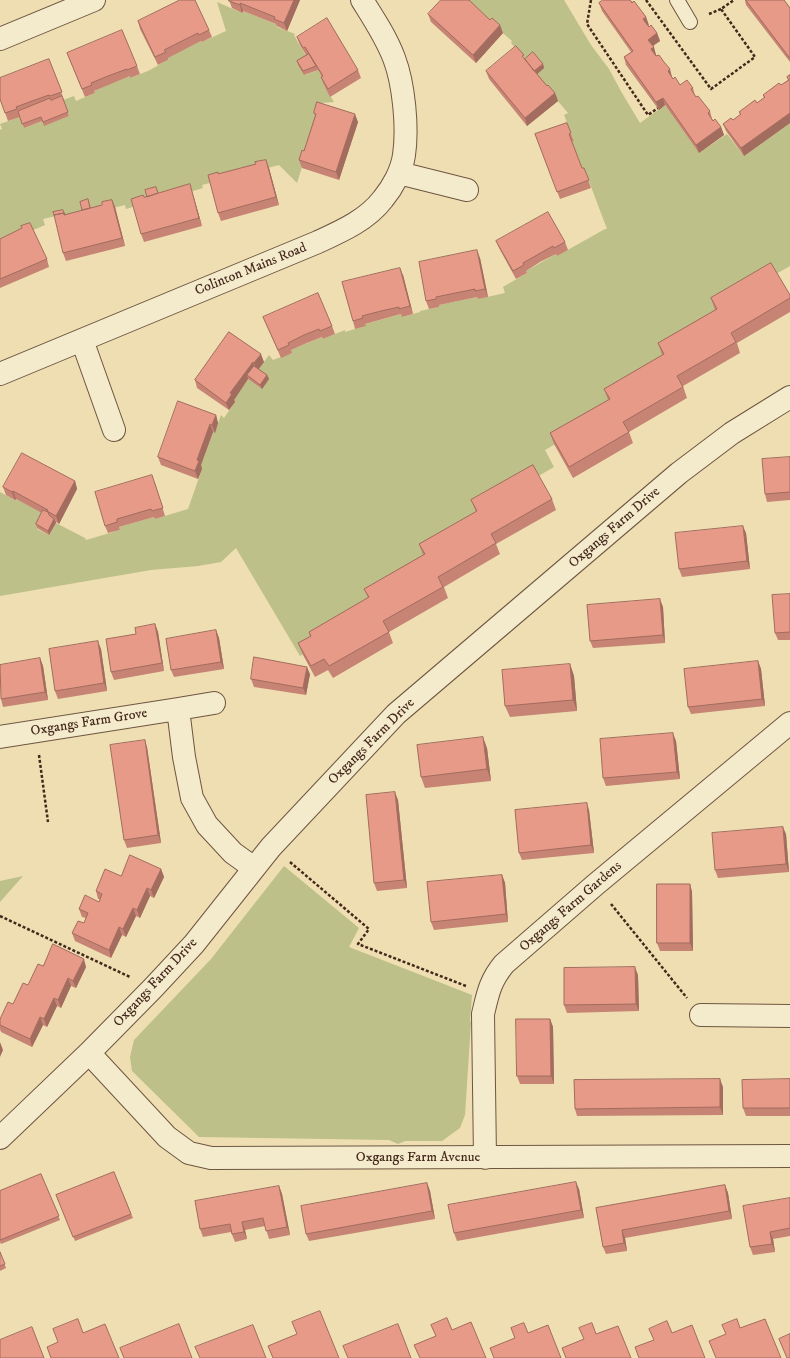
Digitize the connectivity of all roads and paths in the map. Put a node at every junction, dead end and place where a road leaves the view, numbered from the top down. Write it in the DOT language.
graph roads {
  1 [pos="94,0"];
  2 [pos="362,0"];
  3 [pos="591,0"];
  4 [pos="646,0"];
  5 [pos="677,0"];
  6 [pos="734,0"];
  7 [pos="690,22"];
  8 [pos="0,39"];
  9 [pos="658,108"];
  10 [pos="399,172"];
  11 [pos="467,190"];
  12 [pos="82,340"];
  13 [pos="0,374"];
  14 [pos="790,397"];
  15 [pos="114,430"];
  16 [pos="214,703"];
  17 [pos="178,709"];
  18 [pos="790,723"];
  19 [pos="0,737"];
  20 [pos="41,766"];
  21 [pos="48,822"];
  22 [pos="271,846"];
  23 [pos="254,868"];
  24 [pos="595,885"];
  25 [pos="0,916"];
  26 [pos="153,988"];
  27 [pos="488,994"];
  28 [pos="700,1015"];
  29 [pos="790,1016"];
  30 [pos="88,1053"];
  31 [pos="0,1138"];
  32 [pos="790,1156"];
  33 [pos="485,1158"];
  1 -- 8 [label="street"];
  2 -- 10 [label="street, Colinton Mains Road"];
  3 -- 9 [label="path"];
  4 -- 6 [label="path"];
  5 -- 7 [label="lane"];
  10 -- 11 [label="street"];
  10 -- 12 [label="street, Colinton Mains Road"];
  12 -- 13 [label="street, Colinton Mains Road"];
  12 -- 15 [label="street"];
  14 -- 22 [label="street, Oxgangs Farm Drive"];
  16 -- 17 [label="street, Oxgangs Farm Grove"];
  17 -- 19 [label="street, Oxgangs Farm Grove"];
  17 -- 23 [label="street"];
  18 -- 24 [label="street, Oxgangs Farm Gardens"];
  20 -- 21 [label="path"];
  22 -- 23 [label="street, Oxgangs Farm Drive"];
  22 -- 27 [label="path"];
  23 -- 26 [label="street, Oxgangs Farm Drive"];
  24 -- 27 [label="street, Oxgangs Farm Gardens"];
  24 -- 28 [label="path"];
  25 -- 26 [label="path"];
  26 -- 30 [label="street, Oxgangs Farm Drive"];
  27 -- 33 [label="street, Oxgangs Farm Gardens"];
  28 -- 29 [label="street"];
  30 -- 31 [label="street, Oxgangs Farm Drive"];
  30 -- 33 [label="street, Oxgangs Farm Avenue"];
  32 -- 33 [label="street, Oxgangs Farm Avenue"];
}
